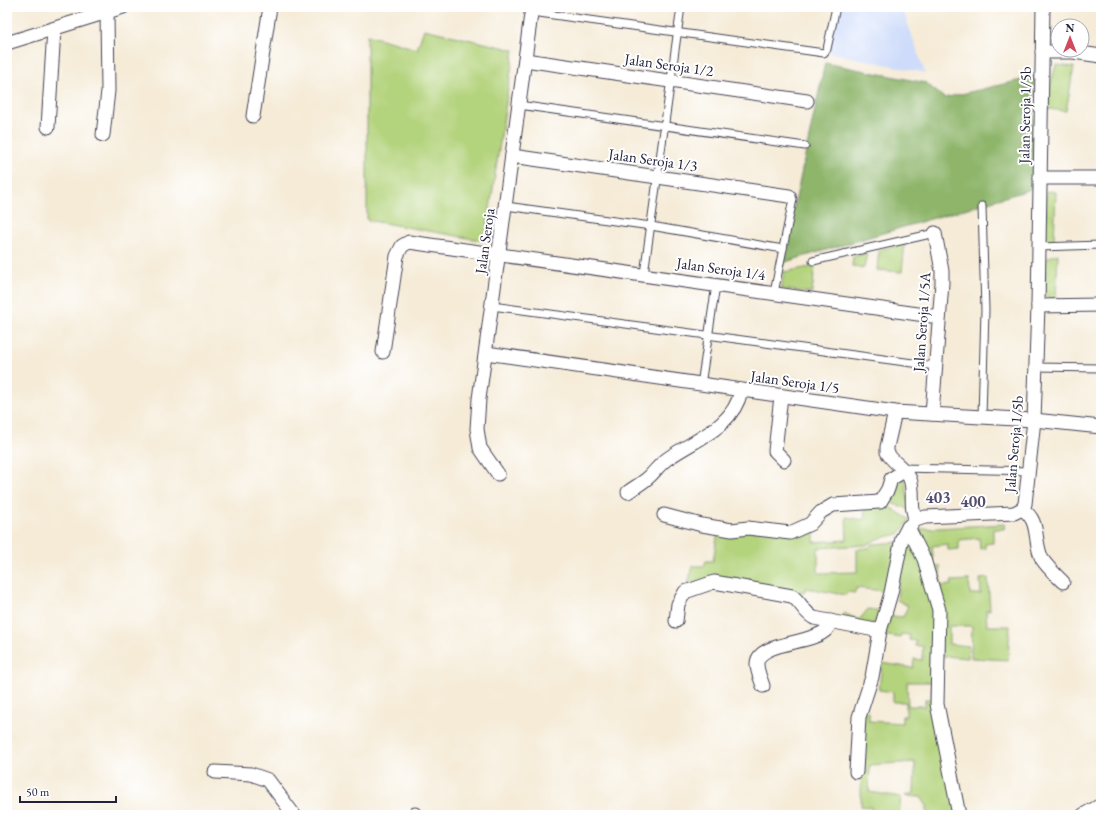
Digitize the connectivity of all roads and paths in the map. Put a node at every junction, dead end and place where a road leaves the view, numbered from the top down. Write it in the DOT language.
graph roads {
  1 [pos="123,7"];
  2 [pos="270,7"];
  3 [pos="681,7"];
  4 [pos="836,7"];
  5 [pos="1043,7"];
  6 [pos="532,9"];
  7 [pos="109,10"];
  8 [pos="54,29"];
  9 [pos="678,32"];
  10 [pos="7,43"];
  11 [pos="1042,52"];
  12 [pos="1101,56"];
  13 [pos="525,60"];
  14 [pos="671,81"];
  15 [pos="807,101"];
  16 [pos="519,105"];
  17 [pos="253,116"];
  18 [pos="665,126"];
  19 [pos="48,127"];
  20 [pos="103,135"];
  21 [pos="805,146"];
  22 [pos="512,156"];
  23 [pos="658,176"];
  24 [pos="1040,178"];
  25 [pos="1101,178"];
  26 [pos="788,196"];
  27 [pos="506,206"];
  28 [pos="982,206"];
  29 [pos="651,226"];
  30 [pos="936,233"];
  31 [pos="1101,245"];
  32 [pos="1039,247"];
  33 [pos="783,248"];
  34 [pos="499,254"];
  35 [pos="813,261"];
  36 [pos="644,274"];
  37 [pos="716,285"];
  38 [pos="774,293"];
  39 [pos="1101,305"];
  40 [pos="492,306"];
  41 [pos="1038,306"];
  42 [pos="939,317"];
  43 [pos="709,335"];
  44 [pos="383,352"];
  45 [pos="486,353"];
  46 [pos="935,366"];
  47 [pos="1035,367"];
  48 [pos="1101,368"];
  49 [pos="701,385"];
  50 [pos="741,390"];
  51 [pos="781,396"];
  52 [pos="895,412"];
  53 [pos="932,414"];
  54 [pos="982,417"];
  55 [pos="1034,420"];
  56 [pos="1101,427"];
  57 [pos="784,460"];
  58 [pos="903,469"];
  59 [pos="1029,471"];
  60 [pos="498,474"];
  61 [pos="628,492"];
  62 [pos="1022,509"];
  63 [pos="664,515"];
  64 [pos="912,523"];
  65 [pos="1063,582"];
  66 [pos="676,621"];
  67 [pos="832,621"];
  68 [pos="880,631"];
  69 [pos="763,686"];
  70 [pos="215,772"];
  71 [pos="856,772"];
  72 [pos="1101,805"];
  73 [pos="294,815"];
  74 [pos="959,815"];
  75 [pos="1083,815"];
  1 -- 7 [label="street"];
  2 -- 17 [label="street"];
  3 -- 9 [label="lane"];
  4 -- 9 [label="lane"];
  5 -- 11 [label="street, Jalan Seroja 1/5b"];
  6 -- 9 [label="lane"];
  6 -- 13 [label="street, Jalan Seroja"];
  7 -- 8 [label="street"];
  7 -- 20 [label="street"];
  8 -- 10 [label="street"];
  8 -- 19 [label="street"];
  9 -- 14 [label="lane"];
  11 -- 12 [label="street, Jalan Seroja 1/5b"];
  11 -- 24 [label="street, Jalan Seroja 1/5b"];
  13 -- 14 [label="street, Jalan Seroja 1/2"];
  13 -- 16 [label="street, Jalan Seroja"];
  14 -- 15 [label="street, Jalan Seroja 1/2"];
  14 -- 18 [label="lane"];
  16 -- 18 [label="lane"];
  16 -- 22 [label="street, Jalan Seroja"];
  18 -- 21 [label="lane"];
  18 -- 23 [label="lane"];
  22 -- 23 [label="street, Jalan Seroja 1/3"];
  22 -- 27 [label="street, Jalan Seroja"];
  23 -- 26 [label="street, Jalan Seroja 1/3"];
  23 -- 29 [label="lane"];
  24 -- 25 [label="street, Jalan Seroja 1/5b"];
  24 -- 32 [label="street, Jalan Seroja 1/5b"];
  26 -- 33 [label="lane"];
  27 -- 29 [label="lane"];
  27 -- 34 [label="street, Jalan Seroja"];
  28 -- 54 [label="lane"];
  29 -- 33 [label="lane"];
  29 -- 36 [label="lane"];
  30 -- 35 [label="lane"];
  30 -- 42 [label="street, Jalan Seroja 1/5A"];
  31 -- 32 [label="lane"];
  32 -- 41 [label="street, Jalan Seroja 1/5b"];
  33 -- 38 [label="lane"];
  34 -- 36 [label="street, Jalan Seroja 1/4"];
  34 -- 40 [label="street, Jalan Seroja"];
  34 -- 44 [label="street, Jalan Seroja 1/4"];
  36 -- 37 [label="street, Jalan Seroja 1/4"];
  37 -- 38 [label="street, Jalan Seroja 1/4"];
  37 -- 43 [label="lane"];
  38 -- 42 [label="street, Jalan Seroja 1/4"];
  39 -- 41 [label="street"];
  40 -- 43 [label="lane"];
  40 -- 45 [label="street, Jalan Seroja"];
  41 -- 47 [label="street, Jalan Seroja 1/5b"];
  42 -- 46 [label="street, Jalan Seroja 1/5A"];
  43 -- 46 [label="lane"];
  43 -- 49 [label="lane"];
  45 -- 49 [label="street, Jalan Seroja 1/5"];
  45 -- 60 [label="street, Jalan Seroja"];
  46 -- 53 [label="street, Jalan Seroja 1/5A"];
  47 -- 48 [label="lane"];
  47 -- 55 [label="street, Jalan Seroja 1/5b"];
  49 -- 50 [label="street, Jalan Seroja 1/5"];
  50 -- 51 [label="street, Jalan Seroja 1/5"];
  50 -- 61 [label="street"];
  51 -- 52 [label="street, Jalan Seroja 1/5"];
  51 -- 57 [label="street"];
  52 -- 53 [label="street, Jalan Seroja 1/5"];
  52 -- 58 [label="street"];
  53 -- 54 [label="street, Jalan Seroja 1/5"];
  54 -- 55 [label="street, Jalan Seroja 1/5"];
  55 -- 56 [label="street, Jalan Seroja 1/5"];
  55 -- 59 [label="street, Jalan Seroja 1/5b"];
  58 -- 59 [label="lane"];
  58 -- 63 [label="street"];
  58 -- 64 [label="street"];
  59 -- 62 [label="street, Jalan Seroja 1/5b"];
  62 -- 64 [label="street, Jalan Seroja 1/5b"];
  62 -- 65 [label="street"];
  64 -- 68 [label="street"];
  64 -- 74 [label="street"];
  66 -- 67 [label="street"];
  67 -- 68 [label="street"];
  67 -- 69 [label="street"];
  68 -- 71 [label="street"];
  70 -- 73 [label="street"];
  72 -- 75 [label="street"];
}
